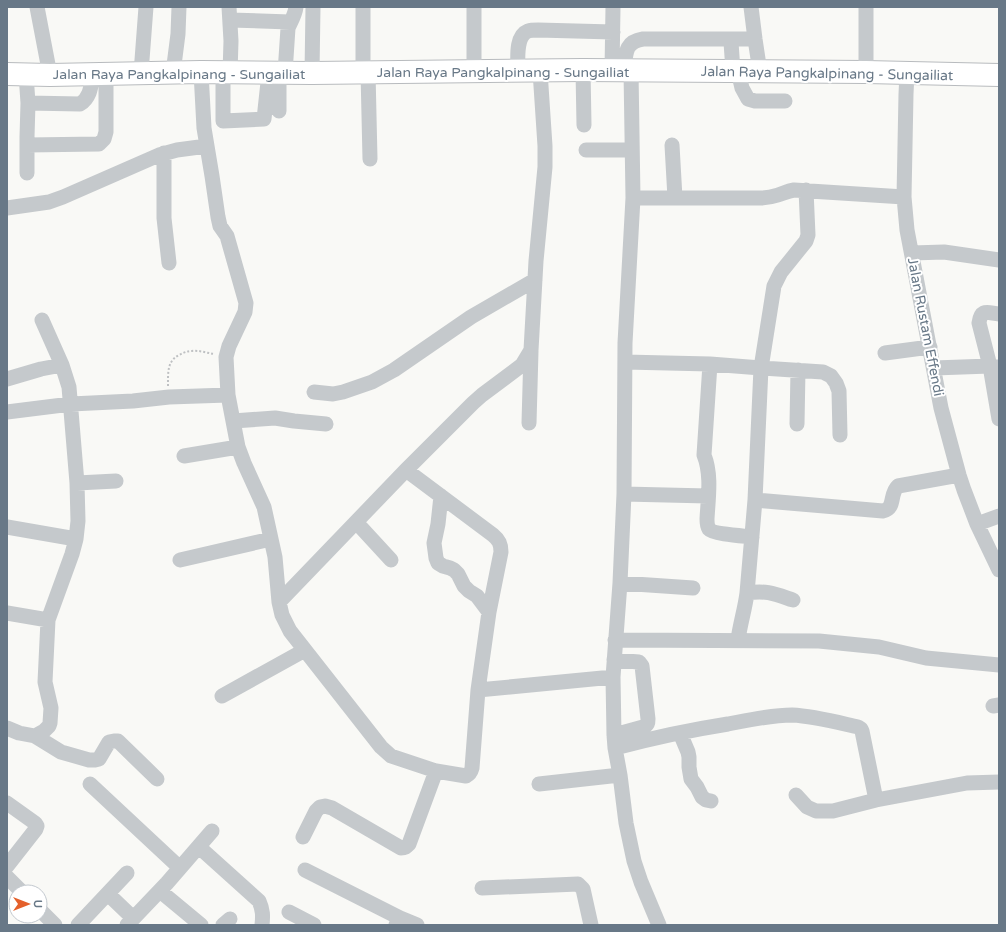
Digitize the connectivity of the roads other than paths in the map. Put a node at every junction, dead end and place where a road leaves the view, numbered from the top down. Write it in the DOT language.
graph roads {
  1 [pos="37,7"];
  2 [pos="146,7"];
  3 [pos="179,7"];
  4 [pos="296,7"];
  5 [pos="313,7"];
  6 [pos="363,7"];
  7 [pos="474,7"];
  8 [pos="613,7"];
  9 [pos="752,7"];
  10 [pos="866,7"];
  11 [pos="230,14"];
  12 [pos="290,22"];
  13 [pos="613,32"];
  14 [pos="755,38"];
  15 [pos="729,39"];
  16 [pos="583,70"];
  17 [pos="474,71"];
  18 [pos="518,71"];
  19 [pos="540,71"];
  20 [pos="622,71"];
  21 [pos="735,71"];
  22 [pos="201,72"];
  23 [pos="366,72"];
  24 [pos="760,72"];
  25 [pos="866,72"];
  26 [pos="142,73"];
  27 [pos="173,73"];
  28 [pos="226,73"];
  29 [pos="278,73"];
  30 [pos="312,73"];
  31 [pos="907,73"];
  32 [pos="17,74"];
  33 [pos="99,74"];
  34 [pos="50,75"];
  35 [pos="999,75"];
  36 [pos="784,101"];
  37 [pos="28,103"];
  38 [pos="279,111"];
  39 [pos="584,125"];
  40 [pos="27,145"];
  41 [pos="672,145"];
  42 [pos="207,146"];
  43 [pos="586,150"];
  44 [pos="632,150"];
  45 [pos="164,153"];
  46 [pos="370,159"];
  47 [pos="27,173"];
  48 [pos="806,190"];
  49 [pos="904,197"];
  50 [pos="633,198"];
  51 [pos="675,198"];
  52 [pos="7,208"];
  53 [pos="912,253"];
  54 [pos="999,260"];
  55 [pos="169,263"];
  56 [pos="535,280"];
  57 [pos="999,314"];
  58 [pos="42,320"];
  59 [pos="930,347"];
  60 [pos="531,350"];
  61 [pos="885,353"];
  62 [pos="626,362"];
  63 [pos="710,364"];
  64 [pos="62,365"];
  65 [pos="995,367"];
  66 [pos="761,368"];
  67 [pos="934,368"];
  68 [pos="798,370"];
  69 [pos="7,379"];
  70 [pos="314,392"];
  71 [pos="228,395"];
  72 [pos="71,404"];
  73 [pos="7,412"];
  74 [pos="999,419"];
  75 [pos="233,421"];
  76 [pos="530,423"];
  77 [pos="326,424"];
  78 [pos="798,424"];
  79 [pos="840,435"];
  80 [pos="238,447"];
  81 [pos="184,456"];
  82 [pos="406,470"];
  83 [pos="959,475"];
  84 [pos="116,481"];
  85 [pos="77,483"];
  86 [pos="624,494"];
  87 [pos="440,496"];
  88 [pos="708,496"];
  89 [pos="755,500"];
  90 [pos="999,516"];
  91 [pos="356,522"];
  92 [pos="977,524"];
  93 [pos="7,527"];
  94 [pos="752,537"];
  95 [pos="76,539"];
  96 [pos="271,539"];
  97 [pos="180,560"];
  98 [pos="391,560"];
  99 [pos="999,570"];
  100 [pos="620,583"];
  101 [pos="693,588"];
  102 [pos="747,593"];
  103 [pos="793,600"];
  104 [pos="279,602"];
  105 [pos="489,612"];
  106 [pos="7,613"];
  107 [pos="48,620"];
  108 [pos="616,640"];
  109 [pos="738,640"];
  110 [pos="304,650"];
  111 [pos="614,660"];
  112 [pos="999,665"];
  113 [pos="613,677"];
  114 [pos="478,690"];
  115 [pos="222,696"];
  116 [pos="7,728"];
  117 [pos="680,733"];
  118 [pos="35,736"];
  119 [pos="614,741"];
  120 [pos="436,771"];
  121 [pos="620,775"];
  122 [pos="157,779"];
  123 [pos="999,782"];
  124 [pos="90,784"];
  125 [pos="539,784"];
  126 [pos="796,795"];
  127 [pos="876,800"];
  128 [pos="711,801"];
  129 [pos="7,803"];
  130 [pos="212,832"];
  131 [pos="303,837"];
  132 [pos="199,847"];
  133 [pos="7,866"];
  134 [pos="180,868"];
  135 [pos="305,870"];
  136 [pos="126,873"];
  137 [pos="482,888"];
  138 [pos="160,891"];
  139 [pos="108,894"];
  140 [pos="289,912"];
  141 [pos="398,921"];
  142 [pos="130,922"];
  143 [pos="78,925"];
  144 [pos="201,925"];
  145 [pos="262,925"];
  146 [pos="314,925"];
  147 [pos="417,925"];
  148 [pos="591,925"];
  149 [pos="659,925"];
  1 -- 34 [label="street"];
  2 -- 26 [label="street"];
  3 -- 27 [label="street"];
  4 -- 12 [label="street"];
  5 -- 30 [label="street"];
  6 -- 23 [label="street"];
  7 -- 17 [label="street"];
  8 -- 13 [label="street"];
  9 -- 14 [label="street"];
  10 -- 25 [label="street"];
  11 -- 12 [label="street"];
  11 -- 28 [label="street"];
  12 -- 29 [label="street"];
  13 -- 18 [label="street"];
  13 -- 20 [label="street"];
  14 -- 15 [label="street"];
  14 -- 24 [label="street"];
  15 -- 20 [label="street"];
  15 -- 21 [label="street"];
  16 -- 19 [label="highway, Jalan Raya Pangkalpinang - Sungailiat"];
  16 -- 20 [label="highway, Jalan Raya Pangkalpinang - Sungailiat"];
  16 -- 39 [label="street"];
  17 -- 18 [label="highway, Jalan Raya Pangkalpinang - Sungailiat"];
  17 -- 23 [label="highway, Jalan Raya Pangkalpinang - Sungailiat"];
  18 -- 19 [label="highway, Jalan Raya Pangkalpinang - Sungailiat"];
  19 -- 56 [label="street"];
  20 -- 21 [label="highway, Jalan Raya Pangkalpinang - Sungailiat"];
  20 -- 44 [label="street"];
  21 -- 24 [label="highway, Jalan Raya Pangkalpinang - Sungailiat"];
  21 -- 36 [label="street"];
  22 -- 27 [label="highway, Jalan Raya Pangkalpinang - Sungailiat"];
  22 -- 28 [label="highway, Jalan Raya Pangkalpinang - Sungailiat"];
  22 -- 42 [label="street"];
  23 -- 30 [label="highway, Jalan Raya Pangkalpinang - Sungailiat"];
  23 -- 46 [label="street"];
  24 -- 25 [label="highway, Jalan Raya Pangkalpinang - Sungailiat"];
  25 -- 31 [label="highway, Jalan Raya Pangkalpinang - Sungailiat"];
  26 -- 27 [label="highway, Jalan Raya Pangkalpinang - Sungailiat"];
  26 -- 33 [label="highway, Jalan Raya Pangkalpinang - Sungailiat"];
  28 -- 29 [label="highway, Jalan Raya Pangkalpinang - Sungailiat"];
  28 -- 29 [label="street"];
  29 -- 30 [label="highway, Jalan Raya Pangkalpinang - Sungailiat"];
  29 -- 38 [label="street"];
  31 -- 35 [label="highway, Jalan Raya Pangkalpinang - Sungailiat"];
  31 -- 49 [label="street, Jalan Rustam Effendi"];
  32 -- 34 [label="highway, Jalan Raya Pangkalpinang - Sungailiat"];
  32 -- 37 [label="street"];
  33 -- 34 [label="highway, Jalan Raya Pangkalpinang - Sungailiat"];
  33 -- 37 [label="street"];
  33 -- 40 [label="street"];
  37 -- 40 [label="street"];
  40 -- 47 [label="street"];
  41 -- 51 [label="street"];
  42 -- 45 [label="street"];
  42 -- 71 [label="street"];
  43 -- 44 [label="street"];
  44 -- 50 [label="street"];
  45 -- 52 [label="street"];
  45 -- 55 [label="street"];
  48 -- 49 [label="street"];
  48 -- 51 [label="street"];
  48 -- 66 [label="street"];
  49 -- 53 [label="street, Jalan Rustam Effendi"];
  50 -- 51 [label="street"];
  50 -- 62 [label="street"];
  53 -- 54 [label="street"];
  53 -- 59 [label="street, Jalan Rustam Effendi"];
  56 -- 60 [label="street"];
  56 -- 70 [label="street"];
  57 -- 65 [label="street"];
  58 -- 64 [label="street"];
  59 -- 61 [label="street"];
  59 -- 67 [label="street, Jalan Rustam Effendi"];
  60 -- 76 [label="street"];
  60 -- 82 [label="street"];
  62 -- 63 [label="street"];
  62 -- 86 [label="street"];
  63 -- 66 [label="street"];
  63 -- 88 [label="street"];
  64 -- 69 [label="street"];
  64 -- 72 [label="street"];
  65 -- 67 [label="street"];
  65 -- 74 [label="street"];
  66 -- 68 [label="street"];
  66 -- 89 [label="street"];
  67 -- 83 [label="street, Jalan Rustam Effendi"];
  68 -- 78 [label="street"];
  68 -- 79 [label="street"];
  71 -- 72 [label="street"];
  71 -- 75 [label="street"];
  72 -- 73 [label="street"];
  72 -- 85 [label="street"];
  75 -- 77 [label="street"];
  75 -- 80 [label="street"];
  80 -- 81 [label="street"];
  80 -- 96 [label="street"];
  82 -- 87 [label="street"];
  82 -- 91 [label="street"];
  83 -- 89 [label="street"];
  83 -- 92 [label="street, Jalan Rustam Effendi"];
  84 -- 85 [label="street"];
  85 -- 95 [label="street"];
  86 -- 88 [label="street"];
  86 -- 100 [label="street"];
  87 -- 105 [label="street"];
  87 -- 105 [label="street"];
  88 -- 94 [label="street"];
  89 -- 94 [label="street"];
  90 -- 92 [label="street"];
  91 -- 98 [label="street"];
  91 -- 104 [label="street"];
  92 -- 99 [label="street, Jalan Rustam Effendi"];
  93 -- 95 [label="street"];
  94 -- 102 [label="street"];
  95 -- 107 [label="street"];
  96 -- 97 [label="street"];
  96 -- 104 [label="street"];
  100 -- 101 [label="street"];
  100 -- 108 [label="street"];
  102 -- 103 [label="street"];
  102 -- 109 [label="street"];
  104 -- 110 [label="street"];
  105 -- 114 [label="street"];
  106 -- 107 [label="street"];
  107 -- 118 [label="street"];
  108 -- 109 [label="street"];
  108 -- 111 [label="street"];
  109 -- 112 [label="street"];
  110 -- 115 [label="street"];
  110 -- 120 [label="street"];
  111 -- 113 [label="street"];
  111 -- 119 [label="street"];
  113 -- 114 [label="street"];
  113 -- 119 [label="street"];
  114 -- 120 [label="street"];
  116 -- 118 [label="street"];
  117 -- 119 [label="street"];
  117 -- 127 [label="street"];
  117 -- 128 [label="street"];
  118 -- 122 [label="street"];
  119 -- 121 [label="street"];
  120 -- 131 [label="street"];
  121 -- 125 [label="street"];
  121 -- 149 [label="street"];
  123 -- 127 [label="street"];
  124 -- 134 [label="street"];
  126 -- 127 [label="street"];
  129 -- 133 [label="street"];
  130 -- 132 [label="street"];
  132 -- 134 [label="street"];
  132 -- 145 [label="street"];
  134 -- 138 [label="street"];
  135 -- 141 [label="street"];
  136 -- 139 [label="street"];
  137 -- 148 [label="street"];
  138 -- 142 [label="street"];
  138 -- 144 [label="street"];
  139 -- 142 [label="street"];
  139 -- 143 [label="street"];
  140 -- 146 [label="street"];
  141 -- 147 [label="street"];
}
